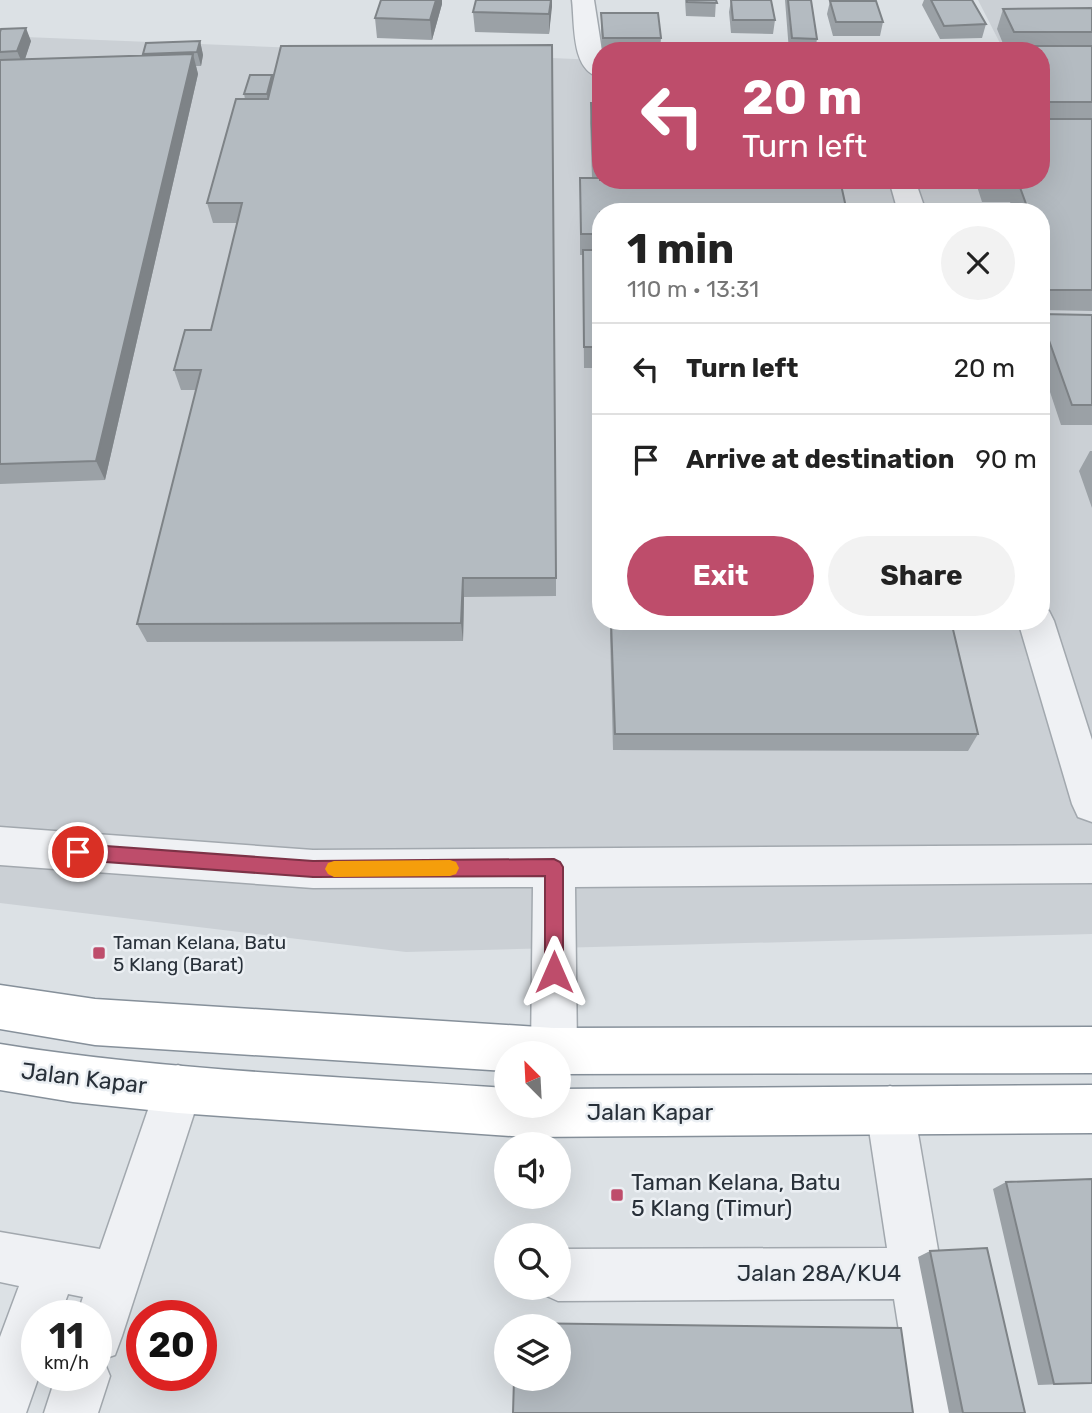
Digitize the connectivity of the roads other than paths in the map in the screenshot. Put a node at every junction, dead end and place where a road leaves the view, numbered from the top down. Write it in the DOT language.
graph roads {
  1 [pos="583,0"];
  2 [pos="592,62"];
  3 [pos="1039,630"];
  4 [pos="1092,804"];
  5 [pos="0,846"];
  6 [pos="1092,863"];
  7 [pos="554,867"];
  8 [pos="0,1007"];
  9 [pos="554,1041"];
  10 [pos="494,1047"];
  11 [pos="1092,1050"];
  12 [pos="571,1051"];
  13 [pos="0,1067"];
  14 [pos="178,1089"];
  15 [pos="1092,1110"];
  16 [pos="890,1111"];
  17 [pos="0,1257"];
  18 [pos="52,1266"];
  19 [pos="916,1273"];
  20 [pos="571,1275"];
  21 [pos="116,1278"];
  22 [pos="108,1300"];
  23 [pos="78,1391"];
  24 [pos="0,1410"];
  25 [pos="71,1413"];
  26 [pos="939,1413"];
  1 -- 2 [label="street"];
  3 -- 4 [label="street"];
  5 -- 7 [label="street"];
  6 -- 7 [label="street"];
  7 -- 9 [label="street"];
  8 -- 10 [label="highway"];
  11 -- 12 [label="highway"];
  13 -- 14 [label="highway, Jalan Kapar"];
  14 -- 16 [label="highway, Jalan Kapar"];
  14 -- 21 [label="street"];
  15 -- 16 [label="highway, Jalan Kapar"];
  16 -- 19 [label="street, Jalan 28A/KU4"];
  17 -- 18 [label="street"];
  18 -- 21 [label="street"];
  18 -- 24 [label="street"];
  19 -- 20 [label="street, Jalan 28A/KU4"];
  19 -- 26 [label="street"];
  21 -- 22 [label="street"];
  23 -- 25 [label="street"];
}
